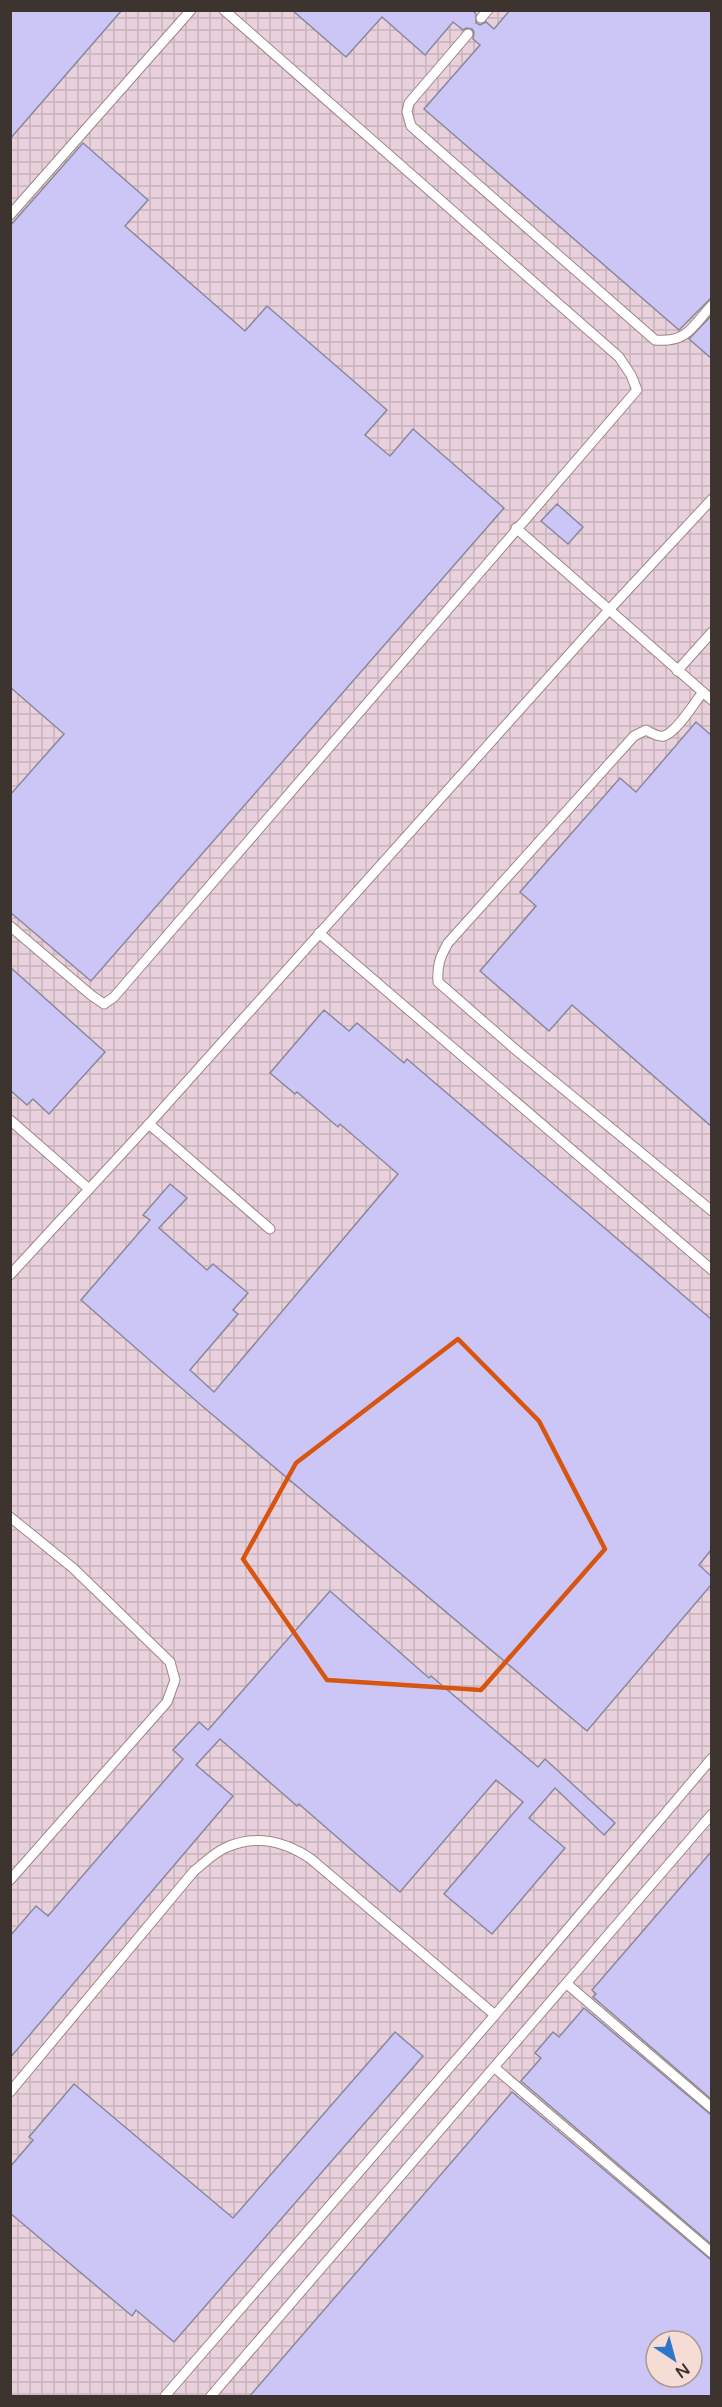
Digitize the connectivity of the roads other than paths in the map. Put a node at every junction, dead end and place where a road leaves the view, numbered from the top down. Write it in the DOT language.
graph roads {
  1 [pos="190,10"];
  2 [pos="224,10"];
  3 [pos="468,34"];
  4 [pos="10,215"];
  5 [pos="711,305"];
  6 [pos="711,499"];
  7 [pos="516,528"];
  8 [pos="608,611"];
  9 [pos="711,632"];
  10 [pos="677,671"];
  11 [pos="703,692"];
  12 [pos="711,700"];
  13 [pos="10,926"];
  14 [pos="319,933"];
  15 [pos="10,1119"];
  16 [pos="149,1124"];
  17 [pos="89,1189"];
  18 [pos="711,1211"];
  19 [pos="270,1229"];
  20 [pos="711,1270"];
  21 [pos="10,1275"];
  22 [pos="10,1517"];
  23 [pos="711,1758"];
  24 [pos="711,1814"];
  25 [pos="10,1880"];
  26 [pos="567,1984"];
  27 [pos="495,2015"];
  28 [pos="495,2068"];
  29 [pos="10,2092"];
  30 [pos="711,2108"];
  31 [pos="711,2253"];
  32 [pos="165,2397"];
  33 [pos="211,2397"];
  1 -- 4 [label="lane"];
  2 -- 7 [label="lane"];
  3 -- 5 [label="lane"];
  6 -- 8 [label="lane"];
  7 -- 8 [label="lane"];
  7 -- 13 [label="lane"];
  8 -- 10 [label="lane"];
  8 -- 14 [label="lane"];
  9 -- 10 [label="lane"];
  10 -- 11 [label="lane"];
  11 -- 12 [label="lane"];
  11 -- 18 [label="lane"];
  14 -- 16 [label="lane"];
  14 -- 20 [label="lane"];
  15 -- 17 [label="lane"];
  16 -- 17 [label="lane"];
  16 -- 19 [label="lane"];
  17 -- 21 [label="lane"];
  22 -- 25 [label="lane"];
  23 -- 27 [label="lane"];
  24 -- 26 [label="lane"];
  26 -- 28 [label="lane"];
  26 -- 30 [label="lane"];
  27 -- 29 [label="lane"];
  27 -- 32 [label="lane"];
  28 -- 31 [label="lane"];
  28 -- 33 [label="lane"];
}
